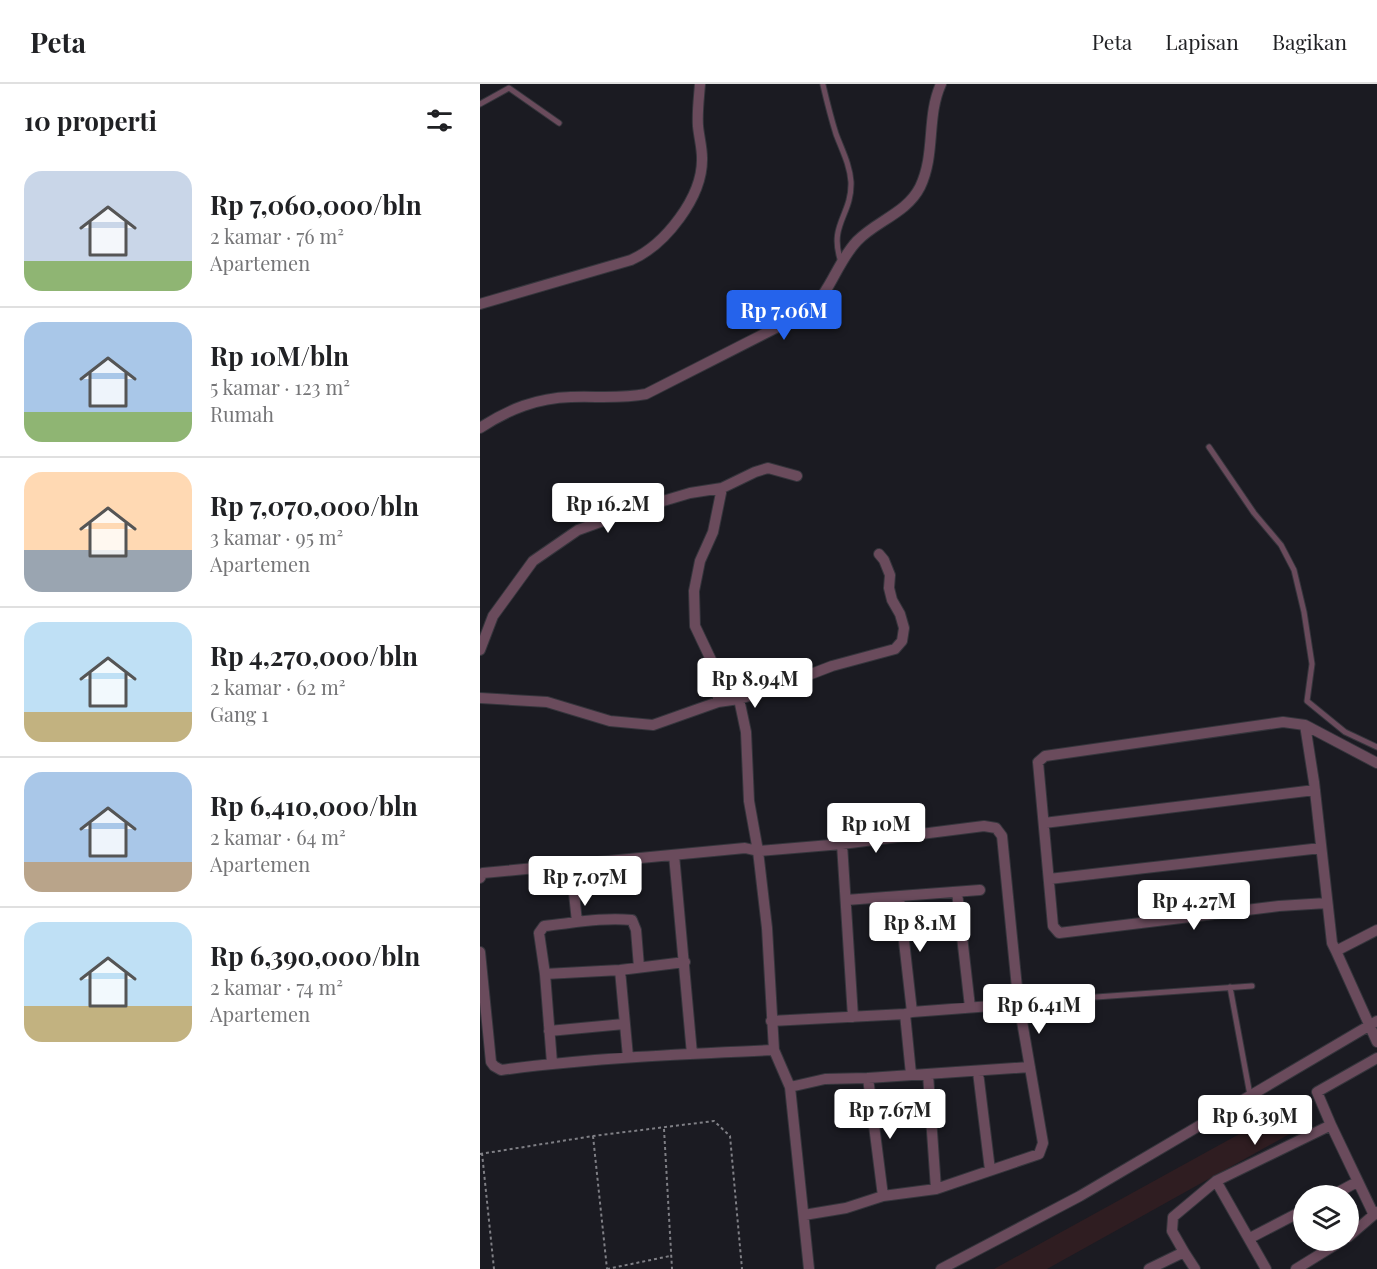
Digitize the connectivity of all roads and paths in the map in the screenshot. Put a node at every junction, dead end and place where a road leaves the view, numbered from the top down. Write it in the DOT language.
graph roads {
  1 [pos="700,84"];
  2 [pos="941,84"];
  3 [pos="511,85"];
  4 [pos="823,85"];
  5 [pos="480,104"];
  6 [pos="559,123"];
  7 [pos="842,264"];
  8 [pos="480,304"];
  9 [pos="480,428"];
  10 [pos="1209,447"];
  11 [pos="797,476"];
  12 [pos="722,488"];
  13 [pos="879,554"];
  14 [pos="480,650"];
  15 [pos="480,698"];
  16 [pos="740,699"];
  17 [pos="718,702"];
  18 [pos="1305,725"];
  19 [pos="1377,747"];
  20 [pos="1377,763"];
  21 [pos="1315,790"];
  22 [pos="1044,823"];
  23 [pos="842,844"];
  24 [pos="1321,848"];
  25 [pos="758,851"];
  26 [pos="674,855"];
  27 [pos="571,864"];
  28 [pos="480,878"];
  29 [pos="1049,879"];
  30 [pos="980,890"];
  31 [pos="957,892"];
  32 [pos="899,897"];
  33 [pos="846,900"];
  34 [pos="1326,903"];
  35 [pos="576,922"];
  36 [pos="1377,930"];
  37 [pos="1336,951"];
  38 [pos="480,952"];
  39 [pos="685,962"];
  40 [pos="639,967"];
  41 [pos="620,970"];
  42 [pos="545,974"];
  43 [pos="1252,986"];
  44 [pos="1230,987"];
  45 [pos="1096,997"];
  46 [pos="970,1007"];
  47 [pos="1020,1007"];
  48 [pos="908,1013"];
  49 [pos="853,1017"];
  50 [pos="771,1021"];
  51 [pos="1373,1023"];
  52 [pos="624,1024"];
  53 [pos="549,1031"];
  54 [pos="1377,1042"];
  55 [pos="774,1050"];
  56 [pos="692,1054"];
  57 [pos="628,1058"];
  58 [pos="1377,1058"];
  59 [pos="552,1063"];
  60 [pos="1030,1067"];
  61 [pos="978,1072"];
  62 [pos="911,1074"];
  63 [pos="927,1074"];
  64 [pos="868,1078"];
  65 [pos="790,1087"];
  66 [pos="1250,1096"];
  67 [pos="1331,1125"];
  68 [pos="664,1129"];
  69 [pos="593,1136"];
  70 [pos="481,1154"];
  71 [pos="990,1170"];
  72 [pos="1216,1180"];
  73 [pos="1357,1182"];
  74 [pos="1351,1185"];
  75 [pos="936,1190"];
  76 [pos="883,1196"];
  77 [pos="1375,1214"];
  78 [pos="804,1215"];
  79 [pos="1293,1216"];
  80 [pos="1359,1228"];
  81 [pos="1250,1238"];
  82 [pos="1325,1251"];
  83 [pos="1184,1252"];
  84 [pos="670,1256"];
  85 [pos="494,1269"];
  86 [pos="607,1269"];
  87 [pos="672,1269"];
  88 [pos="742,1269"];
  89 [pos="809,1269"];
  90 [pos="941,1269"];
  91 [pos="1149,1269"];
  92 [pos="1195,1269"];
  93 [pos="1266,1269"];
  94 [pos="1296,1269"];
  1 -- 8 [label="street"];
  2 -- 7 [label="street"];
  3 -- 5 [label="lane"];
  3 -- 6 [label="lane"];
  4 -- 7 [label="lane"];
  7 -- 9 [label="street"];
  10 -- 19 [label="lane"];
  11 -- 12 [label="street"];
  12 -- 14 [label="street"];
  12 -- 17 [label="street"];
  13 -- 16 [label="street"];
  15 -- 17 [label="street"];
  16 -- 17 [label="street"];
  16 -- 25 [label="street"];
  18 -- 20 [label="street"];
  18 -- 21 [label="street"];
  18 -- 22 [label="street"];
  21 -- 22 [label="street"];
  21 -- 24 [label="street"];
  22 -- 29 [label="street"];
  23 -- 25 [label="street"];
  23 -- 33 [label="street"];
  23 -- 47 [label="street"];
  24 -- 29 [label="street"];
  24 -- 34 [label="street"];
  25 -- 26 [label="street"];
  25 -- 50 [label="street"];
  26 -- 27 [label="street"];
  26 -- 39 [label="street"];
  27 -- 28 [label="street"];
  27 -- 35 [label="street"];
  29 -- 34 [label="street"];
  30 -- 31 [label="street"];
  31 -- 32 [label="street"];
  31 -- 46 [label="street"];
  32 -- 33 [label="street"];
  32 -- 48 [label="street"];
  33 -- 49 [label="street"];
  34 -- 37 [label="street"];
  35 -- 40 [label="street"];
  35 -- 42 [label="street"];
  36 -- 37 [label="street"];
  37 -- 51 [label="street"];
  38 -- 59 [label="street"];
  39 -- 40 [label="street"];
  39 -- 56 [label="street"];
  40 -- 41 [label="street"];
  41 -- 42 [label="street"];
  41 -- 52 [label="street"];
  42 -- 53 [label="street"];
  43 -- 44 [label="lane"];
  44 -- 45 [label="lane"];
  44 -- 66 [label="lane"];
  46 -- 47 [label="street"];
  46 -- 48 [label="street"];
  47 -- 60 [label="street"];
  48 -- 49 [label="street"];
  48 -- 62 [label="street"];
  49 -- 50 [label="street"];
  50 -- 55 [label="street"];
  51 -- 54 [label="street"];
  51 -- 66 [label="street"];
  52 -- 53 [label="street"];
  52 -- 57 [label="street"];
  53 -- 59 [label="street"];
  55 -- 56 [label="street"];
  55 -- 65 [label="street"];
  56 -- 57 [label="street"];
  57 -- 59 [label="street"];
  58 -- 67 [label="street"];
  60 -- 61 [label="street"];
  60 -- 71 [label="street"];
  61 -- 63 [label="street"];
  61 -- 71 [label="street"];
  62 -- 63 [label="street"];
  62 -- 64 [label="street"];
  63 -- 75 [label="street"];
  64 -- 65 [label="street"];
  64 -- 76 [label="street"];
  65 -- 78 [label="street"];
  66 -- 90 [label="street"];
  67 -- 72 [label="street"];
  67 -- 73 [label="street"];
  68 -- 69 [label="path"];
  68 -- 84 [label="path"];
  68 -- 88 [label="path"];
  69 -- 70 [label="path"];
  69 -- 86 [label="path"];
  70 -- 85 [label="path"];
  71 -- 75 [label="street"];
  72 -- 81 [label="street"];
  72 -- 83 [label="street"];
  73 -- 74 [label="street"];
  73 -- 77 [label="street"];
  75 -- 76 [label="street"];
  76 -- 78 [label="street"];
  77 -- 80 [label="street"];
  78 -- 89 [label="street"];
  79 -- 81 [label="street"];
  81 -- 93 [label="street"];
  82 -- 94 [label="street"];
  83 -- 91 [label="street"];
  83 -- 92 [label="street"];
  84 -- 86 [label="path"];
  84 -- 87 [label="path"];
}
